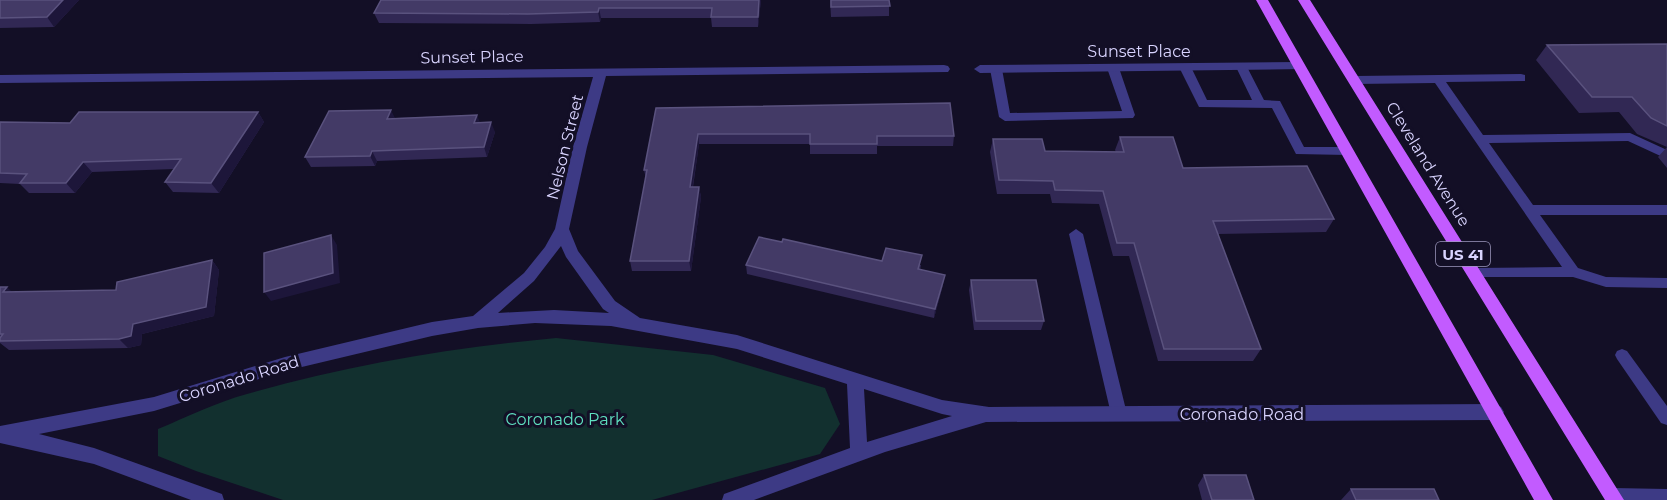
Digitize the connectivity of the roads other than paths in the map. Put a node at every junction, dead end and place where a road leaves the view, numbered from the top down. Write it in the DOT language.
graph roads {
  1 [pos="1262,0"];
  2 [pos="1304,0"];
  3 [pos="1299,66"];
  4 [pos="1185,67"];
  5 [pos="1242,67"];
  6 [pos="1113,68"];
  7 [pos="944,69"];
  8 [pos="980,69"];
  9 [pos="996,69"];
  10 [pos="601,72"];
  11 [pos="1521,78"];
  12 [pos="0,79"];
  13 [pos="1438,79"];
  14 [pos="1355,80"];
  15 [pos="1260,104"];
  16 [pos="1479,139"];
  17 [pos="1347,151"];
  18 [pos="1667,155"];
  19 [pos="1529,210"];
  20 [pos="1667,210"];
  21 [pos="562,229"];
  22 [pos="1076,234"];
  23 [pos="1573,272"];
  24 [pos="1475,273"];
  25 [pos="1667,283"];
  26 [pos="477,322"];
  27 [pos="636,324"];
  28 [pos="1622,355"];
  29 [pos="855,380"];
  30 [pos="1495,412"];
  31 [pos="1119,414"];
  32 [pos="989,415"];
  33 [pos="1667,418"];
  34 [pos="0,435"];
  35 [pos="859,454"];
  36 [pos="1667,496"];
  37 [pos="1614,498"];
  38 [pos="215,500"];
  39 [pos="731,500"];
  40 [pos="1544,500"];
  1 -- 3 [label="main road, US 41"];
  2 -- 14 [label="main road, Cleveland Avenue / US 41"];
  3 -- 5 [label="street, Sunset Place"];
  3 -- 17 [label="main road, US 41"];
  4 -- 5 [label="street, Sunset Place"];
  4 -- 6 [label="street, Sunset Place"];
  4 -- 15 [label="lane"];
  5 -- 15 [label="lane"];
  6 -- 9 [label="street, Sunset Place"];
  6 -- 9 [label="lane"];
  7 -- 10 [label="street, Sunset Place"];
  8 -- 9 [label="street, Sunset Place"];
  10 -- 12 [label="street, Sunset Place"];
  10 -- 21 [label="street, Nelson Street"];
  11 -- 13 [label="lane"];
  13 -- 14 [label="lane"];
  13 -- 16 [label="lane"];
  14 -- 24 [label="main road, Cleveland Avenue / US 41"];
  15 -- 17 [label="lane"];
  16 -- 18 [label="lane"];
  16 -- 19 [label="lane"];
  17 -- 30 [label="main road, US 41"];
  19 -- 20 [label="lane"];
  19 -- 23 [label="lane"];
  21 -- 26 [label="street"];
  21 -- 27 [label="street, Coronado Road"];
  22 -- 31 [label="lane"];
  23 -- 24 [label="lane"];
  23 -- 25 [label="lane"];
  24 -- 37 [label="main road, Cleveland Avenue / US 41"];
  26 -- 27 [label="street, Coronado Road"];
  26 -- 34 [label="street, Coronado Road"];
  27 -- 29 [label="street, Coronado Road"];
  28 -- 33 [label="lane"];
  29 -- 32 [label="street, Coronado Road"];
  29 -- 35 [label="street"];
  30 -- 31 [label="street, Coronado Road"];
  30 -- 40 [label="main road, US 41"];
  31 -- 32 [label="street, Coronado Road"];
  32 -- 35 [label="street, Coronado Road"];
  34 -- 38 [label="street, Coronado Road"];
  35 -- 39 [label="street, Coronado Road"];
  36 -- 37 [label="lane"];
}
